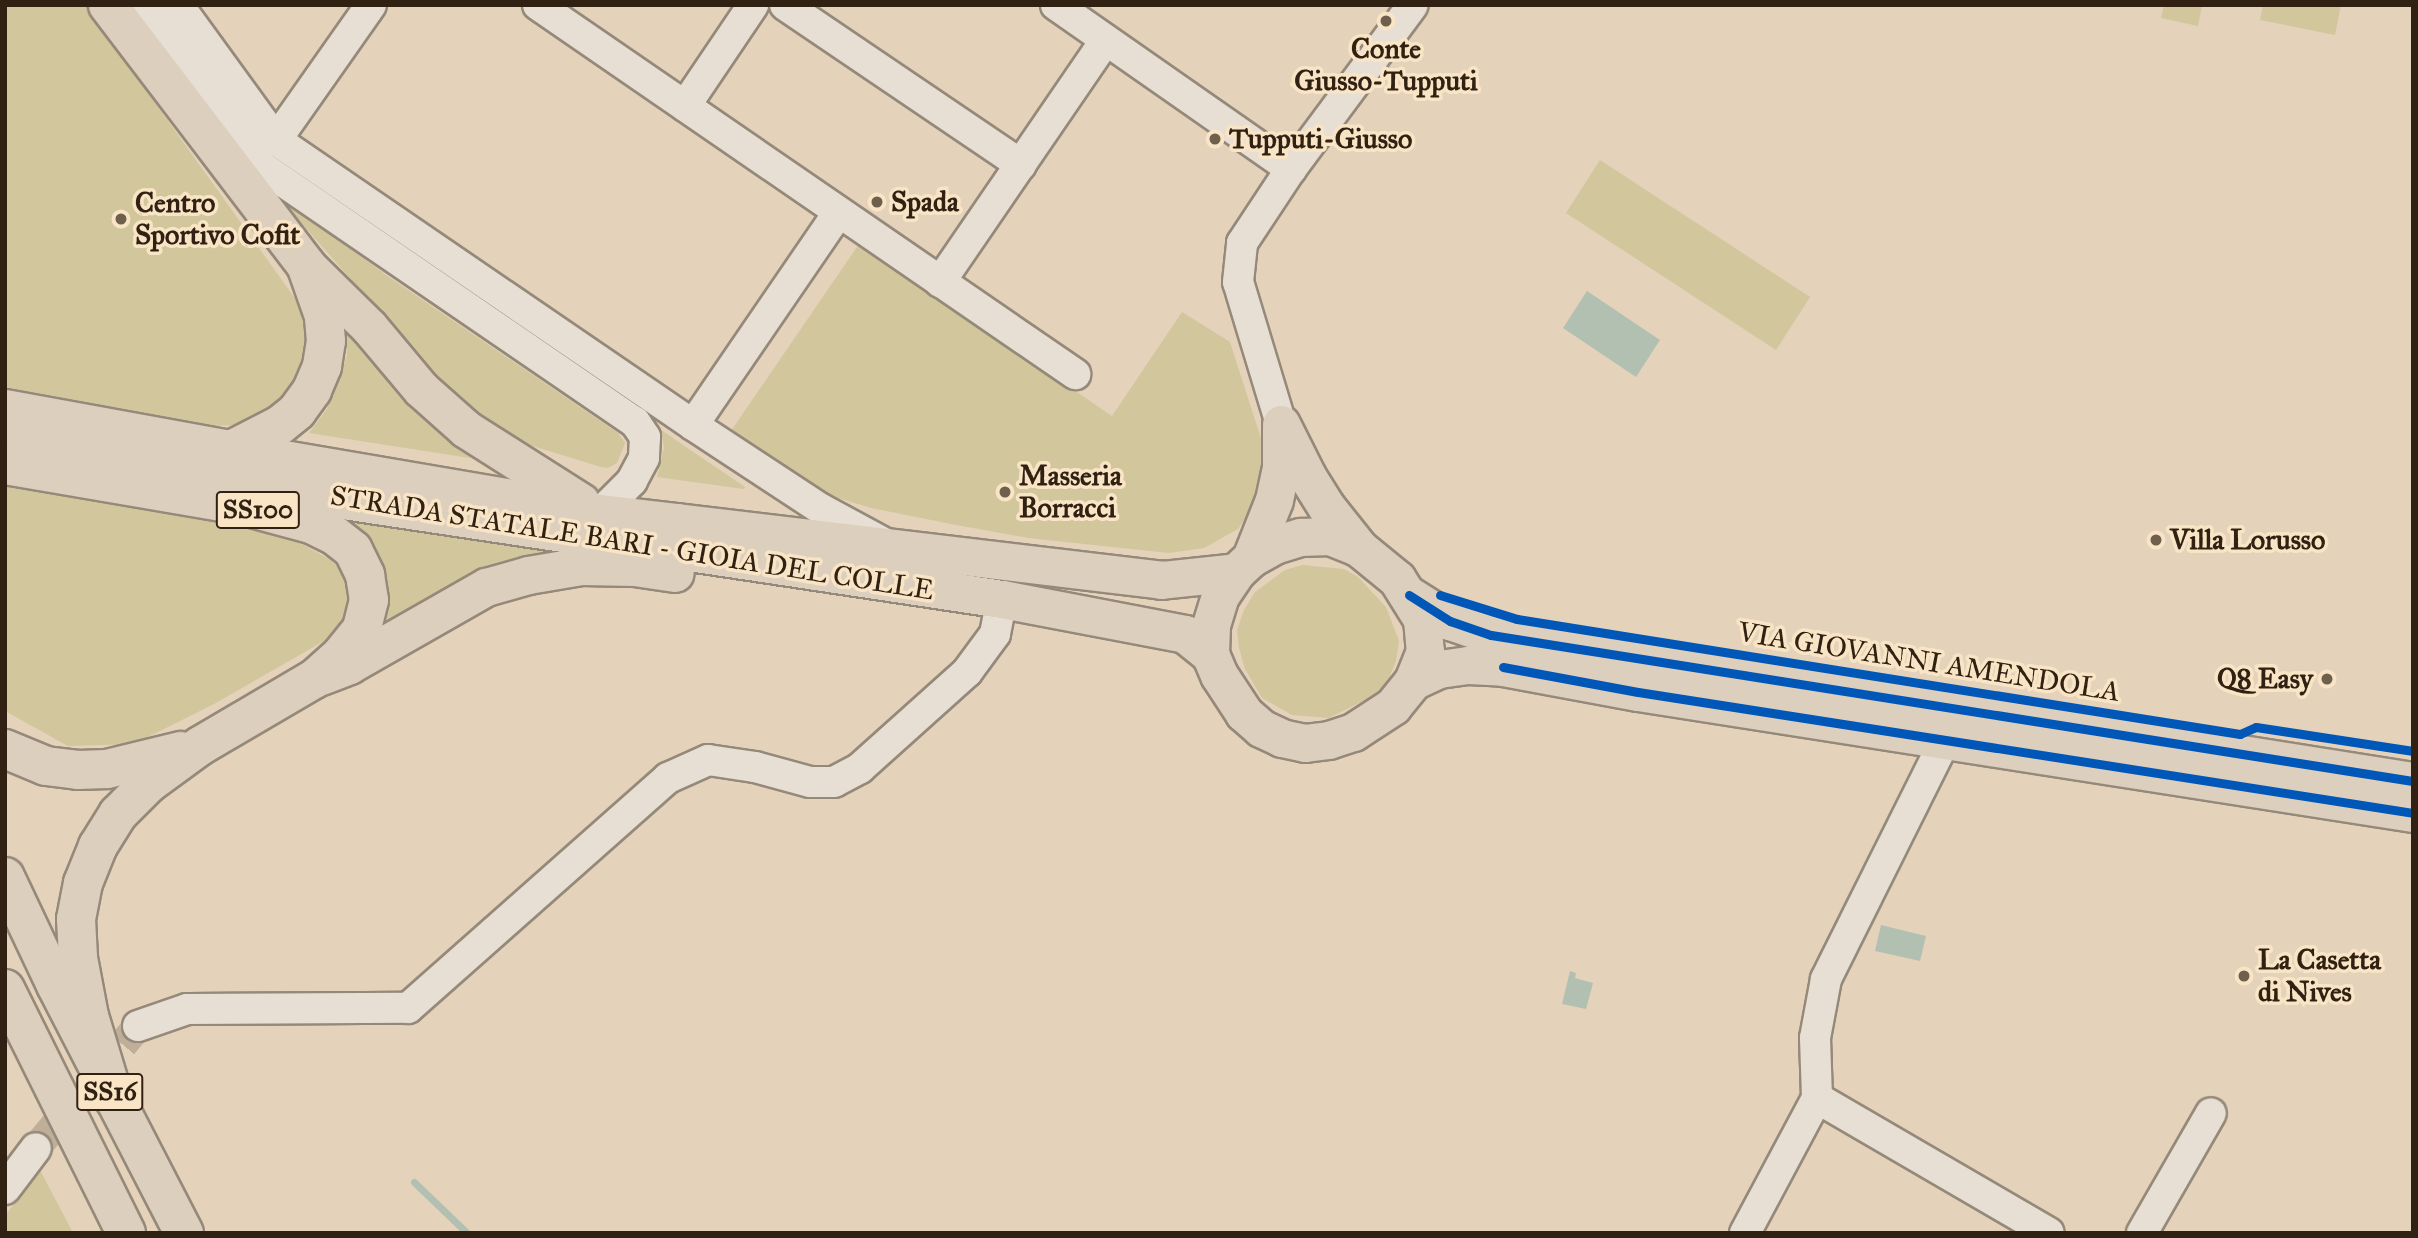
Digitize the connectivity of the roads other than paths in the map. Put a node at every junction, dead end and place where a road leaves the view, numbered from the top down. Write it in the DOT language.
graph roads {
  1 [pos="108,5"];
  2 [pos="145,5"];
  3 [pos="178,5"];
  4 [pos="370,5"];
  5 [pos="538,5"];
  6 [pos="753,5"];
  7 [pos="785,5"];
  8 [pos="1056,5"];
  9 [pos="1413,5"];
  10 [pos="569,14"];
  11 [pos="1106,40"];
  12 [pos="685,106"];
  13 [pos="276,139"];
  14 [pos="1021,165"];
  15 [pos="1290,169"];
  16 [pos="838,213"];
  17 [pos="306,265"];
  18 [pos="940,282"];
  19 [pos="1075,374"];
  20 [pos="5,409"];
  21 [pos="1281,424"];
  22 [pos="693,425"];
  23 [pos="5,443"];
  24 [pos="231,450"];
  25 [pos="5,465"];
  26 [pos="600,513"];
  27 [pos="1359,548"];
  28 [pos="894,549"];
  29 [pos="1243,565"];
  30 [pos="849,575"];
  31 [pos="1409,595"];
  32 [pos="1002,599"];
  33 [pos="1210,654"];
  34 [pos="310,680"];
  35 [pos="1413,681"];
  36 [pos="1945,740"];
  37 [pos="204,744"];
  38 [pos="5,749"];
  39 [pos="2413,781"];
  40 [pos="2413,813"];
  41 [pos="5,877"];
  42 [pos="5,989"];
  43 [pos="5,1017"];
  44 [pos="138,1026"];
  45 [pos="44,1068"];
  46 [pos="1817,1098"];
  47 [pos="114,1099"];
  48 [pos="2211,1113"];
  49 [pos="36,1148"];
  50 [pos="5,1189"];
  51 [pos="126,1233"];
  52 [pos="184,1233"];
  53 [pos="1745,1233"];
  54 [pos="2049,1233"];
  55 [pos="2142,1233"];
  1 -- 17 [label="highway"];
  2 -- 26 [label="street"];
  3 -- 13 [label="street"];
  4 -- 13 [label="street"];
  5 -- 10 [label="street"];
  6 -- 12 [label="street"];
  7 -- 14 [label="street"];
  8 -- 11 [label="street"];
  9 -- 15 [label="street"];
  10 -- 12 [label="street"];
  11 -- 14 [label="street"];
  11 -- 15 [label="street"];
  12 -- 16 [label="street"];
  13 -- 22 [label="street"];
  14 -- 18 [label="street"];
  15 -- 21 [label="street"];
  16 -- 18 [label="street"];
  16 -- 22 [label="street"];
  17 -- 24 [label="highway, SS100"];
  17 -- 26 [label="main road"];
  18 -- 19 [label="street"];
  20 -- 24 [label="highway, SS100"];
  21 -- 27 [label="main road"];
  21 -- 29 [label="main road"];
  22 -- 28 [label="street"];
  23 -- 30 [label="main road, STRADA STATALE BARI - GIOIA DEL COLLE / SS100"];
  24 -- 26 [label="main road, STRADA STATALE BARI - GIOIA DEL COLLE / SS100"];
  25 -- 34 [label="highway, SS100"];
  26 -- 28 [label="main road, STRADA STATALE BARI - GIOIA DEL COLLE / SS100"];
  27 -- 29 [label="main road, VIA GIOVANNI AMENDOLA"];
  27 -- 31 [label="main road, VIA GIOVANNI AMENDOLA"];
  28 -- 29 [label="main road, STRADA STATALE BARI - GIOIA DEL COLLE / SS100"];
  29 -- 33 [label="main road"];
  30 -- 32 [label="main road, STRADA STATALE BARI - GIOIA DEL COLLE / SS100"];
  30 -- 34 [label="main road"];
  31 -- 35 [label="main road, VIA GIOVANNI AMENDOLA"];
  31 -- 39 [label="main road, VIA GIOVANNI AMENDOLA"];
  32 -- 33 [label="main road, STRADA STATALE BARI - GIOIA DEL COLLE / SS100"];
  32 -- 44 [label="street"];
  33 -- 35 [label="main road, VIA GIOVANNI AMENDOLA"];
  34 -- 37 [label="highway"];
  35 -- 36 [label="main road, VIA GIOVANNI AMENDOLA"];
  36 -- 40 [label="main road, VIA GIOVANNI AMENDOLA"];
  36 -- 46 [label="street"];
  37 -- 38 [label="highway"];
  37 -- 47 [label="highway"];
  41 -- 47 [label="highway, SS16"];
  42 -- 45 [label="highway, SS16"];
  43 -- 45 [label="highway"];
  45 -- 51 [label="highway, SS16"];
  46 -- 53 [label="street"];
  46 -- 54 [label="street"];
  47 -- 52 [label="highway, SS16"];
  48 -- 55 [label="street"];
  49 -- 50 [label="street"];
}
